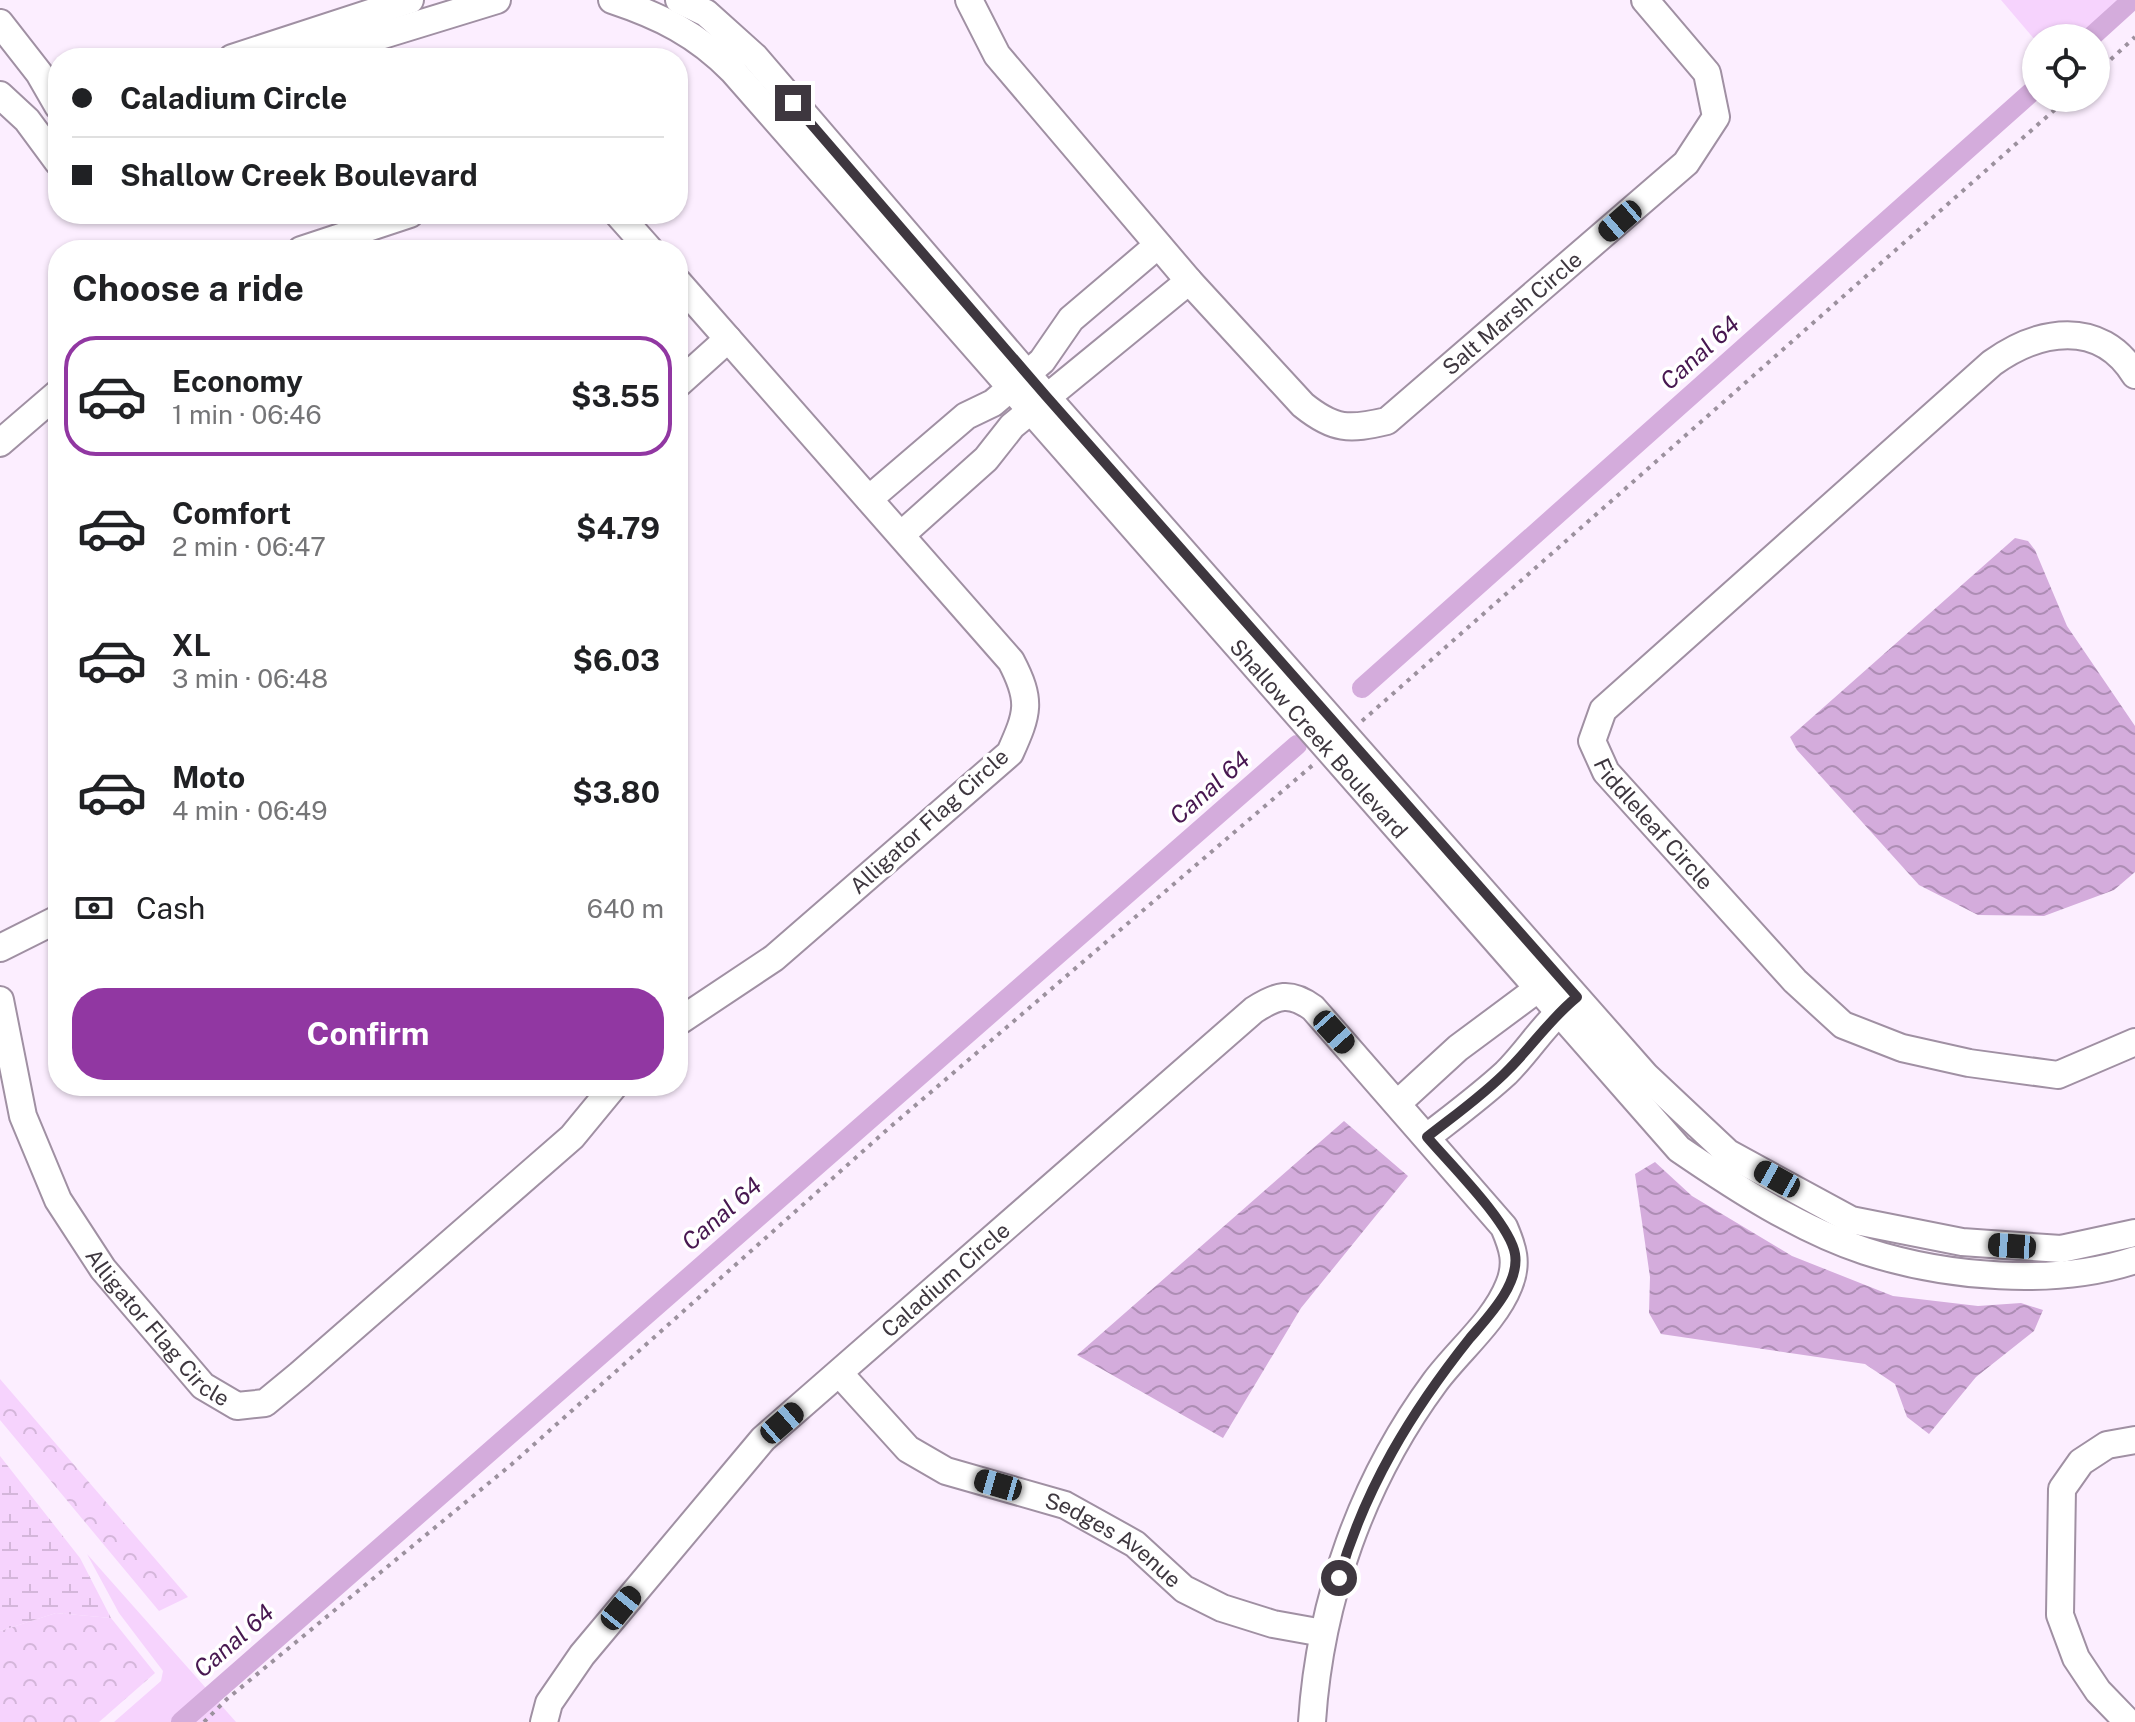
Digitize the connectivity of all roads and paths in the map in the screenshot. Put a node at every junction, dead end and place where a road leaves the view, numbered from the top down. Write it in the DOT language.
graph roads {
  1 [pos="410,0"];
  2 [pos="497,0"];
  3 [pos="612,0"];
  4 [pos="679,0"];
  5 [pos="969,0"];
  6 [pos="1645,0"];
  7 [pos="0,23"];
  8 [pos="2135,37"];
  9 [pos="263,48"];
  10 [pos="341,48"];
  11 [pos="9,52"];
  12 [pos="2110,60"];
  13 [pos="0,95"];
  14 [pos="48,95"];
  15 [pos="2052,112"];
  16 [pos="48,141"];
  17 [pos="380,224"];
  18 [pos="627,224"];
  19 [pos="331,240"];
  20 [pos="641,240"];
  21 [pos="1158,245"];
  22 [pos="1189,281"];
  23 [pos="688,293"];
  24 [pos="728,339"];
  25 [pos="688,375"];
  26 [pos="2135,375"];
  27 [pos="1019,380"];
  28 [pos="48,402"];
  29 [pos="1039,403"];
  30 [pos="0,443"];
  31 [pos="869,499"];
  32 [pos="901,535"];
  33 [pos="1338,743"];
  34 [pos="48,924"];
  35 [pos="0,948"];
  36 [pos="1548,982"];
  37 [pos="0,1000"];
  38 [pos="1567,1005"];
  39 [pos="688,1015"];
  40 [pos="2135,1042"];
  41 [pos="606,1096"];
  42 [pos="1398,1103"];
  43 [pos="1427,1137"];
  44 [pos="2135,1233"];
  45 [pos="2135,1260"];
  46 [pos="840,1374"];
  47 [pos="2135,1440"];
  48 [pos="1323,1633"];
  49 [pos="204,1722"];
  50 [pos="544,1722"];
  51 [pos="1312,1722"];
  52 [pos="2128,1722"];
  1 -- 9 [label="street"];
  2 -- 10 [label="street"];
  3 -- 27 [label="street, Shallow Creek Boulevard"];
  4 -- 27 [label="street, Shallow Creek Boulevard"];
  5 -- 21 [label="street, Salt Marsh Circle"];
  6 -- 22 [label="street, Salt Marsh Circle"];
  7 -- 11 [label="street"];
  8 -- 12 [label="path"];
  11 -- 14 [label="street"];
  13 -- 16 [label="street"];
  15 -- 33 [label="path"];
  17 -- 19 [label="street"];
  18 -- 20 [label="street"];
  21 -- 22 [label="street, Salt Marsh Circle"];
  21 -- 27 [label="street"];
  22 -- 29 [label="street"];
  23 -- 24 [label="street, Alligator Flag Circle"];
  24 -- 25 [label="street"];
  24 -- 31 [label="street, Alligator Flag Circle"];
  26 -- 40 [label="street, Fiddleleaf Circle"];
  27 -- 29 [label="street, Shallow Creek Boulevard"];
  27 -- 31 [label="street"];
  28 -- 30 [label="street"];
  29 -- 32 [label="street"];
  29 -- 33 [label="street, Shallow Creek Boulevard"];
  31 -- 32 [label="street, Alligator Flag Circle"];
  32 -- 39 [label="street, Alligator Flag Circle"];
  33 -- 36 [label="street, Shallow Creek Boulevard"];
  33 -- 49 [label="path"];
  34 -- 35 [label="street"];
  36 -- 38 [label="street, Shallow Creek Boulevard"];
  36 -- 42 [label="street"];
  37 -- 41 [label="street, Alligator Flag Circle"];
  38 -- 43 [label="street"];
  38 -- 44 [label="street, Shallow Creek Boulevard"];
  38 -- 45 [label="street, Shallow Creek Boulevard"];
  42 -- 43 [label="street, Caladium Circle"];
  42 -- 46 [label="street, Caladium Circle"];
  43 -- 48 [label="street, Caladium Circle"];
  46 -- 48 [label="street, Sedges Avenue"];
  46 -- 50 [label="street, Caladium Circle"];
  47 -- 52 [label="street"];
  48 -- 51 [label="street, Caladium Circle"];
}
